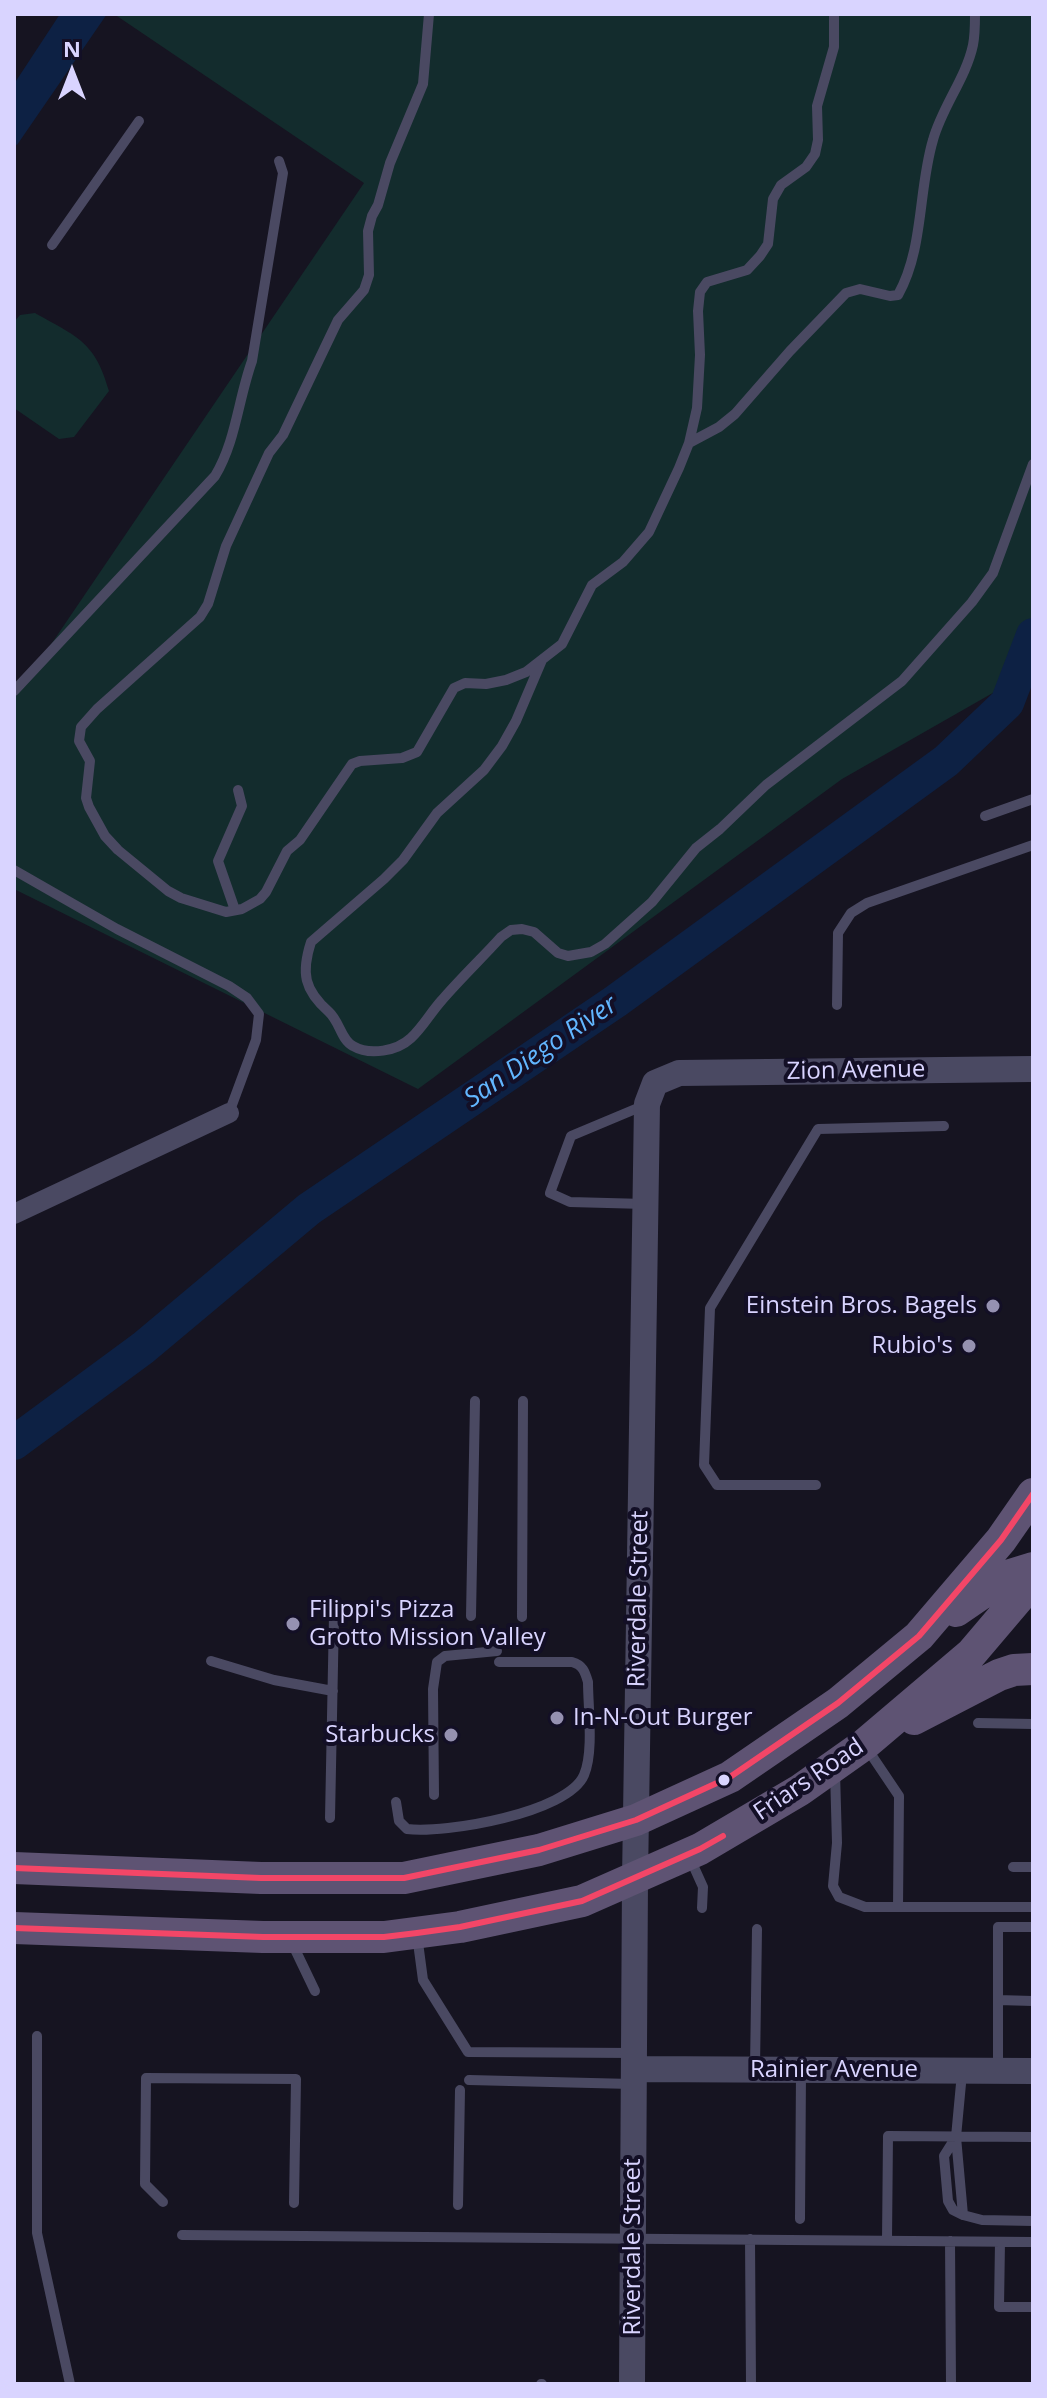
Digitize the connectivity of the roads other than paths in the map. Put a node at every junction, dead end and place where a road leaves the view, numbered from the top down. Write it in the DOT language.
graph roads {
  1 [pos="429,14"];
  2 [pos="834,14"];
  3 [pos="975,14"];
  4 [pos="139,121"];
  5 [pos="279,161"];
  6 [pos="52,245"];
  7 [pos="689,443"];
  8 [pos="1033,464"];
  9 [pos="543,659"];
  10 [pos="14,691"];
  11 [pos="238,790"];
  12 [pos="1033,799"];
  13 [pos="985,816"];
  14 [pos="1033,845"];
  15 [pos="14,870"];
  16 [pos="235,910"];
  17 [pos="837,1005"];
  18 [pos="1033,1069"];
  19 [pos="647,1104"];
  20 [pos="229,1113"];
  21 [pos="944,1126"];
  22 [pos="645,1204"];
  23 [pos="14,1214"];
  24 [pos="475,1401"];
  25 [pos="523,1401"];
  26 [pos="816,1485"];
  27 [pos="1033,1494"];
  28 [pos="1033,1568"];
  29 [pos="1033,1581"];
  30 [pos="334,1615"];
  31 [pos="471,1616"];
  32 [pos="522,1617"];
  33 [pos="919,1636"];
  34 [pos="211,1661"];
  35 [pos="1033,1669"];
  36 [pos="333,1691"];
  37 [pos="978,1723"];
  38 [pos="1033,1724"];
  39 [pos="865,1744"];
  40 [pos="835,1766"];
  41 [pos="434,1795"];
  42 [pos="396,1802"];
  43 [pos="330,1818"];
  44 [pos="636,1820"];
  45 [pos="689,1854"];
  46 [pos="1013,1867"];
  47 [pos="1033,1867"];
  48 [pos="14,1868"];
  49 [pos="635,1879"];
  50 [pos="898,1907"];
  51 [pos="1033,1907"];
  52 [pos="702,1908"];
  53 [pos="1033,1927"];
  54 [pos="29,1929"];
  55 [pos="757,1929"];
  56 [pos="417,1933"];
  57 [pos="289,1937"];
  58 [pos="315,1991"];
  59 [pos="998,2000"];
  60 [pos="1033,2001"];
  61 [pos="37,2036"];
  62 [pos="634,2069"];
  63 [pos="755,2070"];
  64 [pos="801,2070"];
  65 [pos="962,2071"];
  66 [pos="998,2071"];
  67 [pos="1033,2071"];
  68 [pos="469,2080"];
  69 [pos="460,2090"];
  70 [pos="956,2137"];
  71 [pos="1033,2137"];
  72 [pos="163,2202"];
  73 [pos="294,2203"];
  74 [pos="458,2205"];
  75 [pos="800,2219"];
  76 [pos="1033,2221"];
  77 [pos="182,2235"];
  78 [pos="632,2238"];
  79 [pos="750,2239"];
  80 [pos="887,2240"];
  81 [pos="950,2241"];
  82 [pos="1000,2242"];
  83 [pos="1033,2242"];
  84 [pos="1033,2307"];
  85 [pos="70,2384"];
  86 [pos="632,2384"];
  87 [pos="751,2384"];
  88 [pos="951,2384"];
  1 -- 16 [label="lane"];
  2 -- 7 [label="lane"];
  3 -- 7 [label="lane"];
  4 -- 6 [label="lane"];
  5 -- 10 [label="lane"];
  7 -- 9 [label="lane"];
  8 -- 9 [label="lane"];
  9 -- 16 [label="lane"];
  11 -- 16 [label="lane"];
  12 -- 13 [label="lane"];
  14 -- 17 [label="lane"];
  15 -- 20 [label="lane"];
  18 -- 19 [label="street, Zion Avenue"];
  19 -- 22 [label="street, Riverdale Street"];
  19 -- 22 [label="lane"];
  20 -- 23 [label="street"];
  21 -- 26 [label="lane"];
  22 -- 44 [label="street, Riverdale Street"];
  24 -- 31 [label="lane"];
  25 -- 32 [label="lane"];
  27 -- 33 [label="main road, Friars Road"];
  28 -- 33 [label="main road"];
  29 -- 39 [label="main road, Friars Road"];
  30 -- 36 [label="lane"];
  33 -- 44 [label="main road, Friars Road"];
  34 -- 36 [label="lane"];
  35 -- 39 [label="main road"];
  36 -- 43 [label="lane"];
  37 -- 38 [label="lane"];
  39 -- 40 [label="main road, Friars Road"];
  39 -- 50 [label="lane"];
  40 -- 45 [label="main road, Friars Road"];
  40 -- 50 [label="lane"];
  41 -- 42 [label="lane"];
  44 -- 48 [label="main road, Friars Road"];
  44 -- 49 [label="street, Riverdale Street"];
  45 -- 49 [label="main road, Friars Road"];
  45 -- 52 [label="lane"];
  46 -- 47 [label="lane"];
  49 -- 56 [label="main road, Friars Road"];
  49 -- 62 [label="street, Riverdale Street"];
  50 -- 51 [label="lane"];
  53 -- 59 [label="lane"];
  54 -- 57 [label="main road, Friars Road"];
  55 -- 63 [label="lane"];
  56 -- 57 [label="main road, Friars Road"];
  56 -- 62 [label="lane"];
  57 -- 58 [label="lane"];
  59 -- 60 [label="lane"];
  59 -- 66 [label="lane"];
  61 -- 85 [label="lane"];
  62 -- 63 [label="street, Rainier Avenue"];
  62 -- 68 [label="lane"];
  62 -- 78 [label="street, Riverdale Street"];
  63 -- 64 [label="street, Rainier Avenue"];
  64 -- 65 [label="street, Rainier Avenue"];
  64 -- 75 [label="lane"];
  65 -- 66 [label="street, Rainier Avenue"];
  65 -- 70 [label="lane"];
  66 -- 67 [label="street, Rainier Avenue"];
  69 -- 74 [label="lane"];
  70 -- 71 [label="lane"];
  70 -- 76 [label="lane"];
  70 -- 80 [label="lane"];
  72 -- 73 [label="lane"];
  77 -- 78 [label="lane"];
  78 -- 79 [label="lane"];
  78 -- 86 [label="street, Riverdale Street"];
  79 -- 80 [label="lane"];
  79 -- 87 [label="lane"];
  80 -- 81 [label="lane"];
  81 -- 82 [label="lane"];
  81 -- 88 [label="lane"];
  82 -- 83 [label="lane"];
  82 -- 84 [label="lane"];
}
